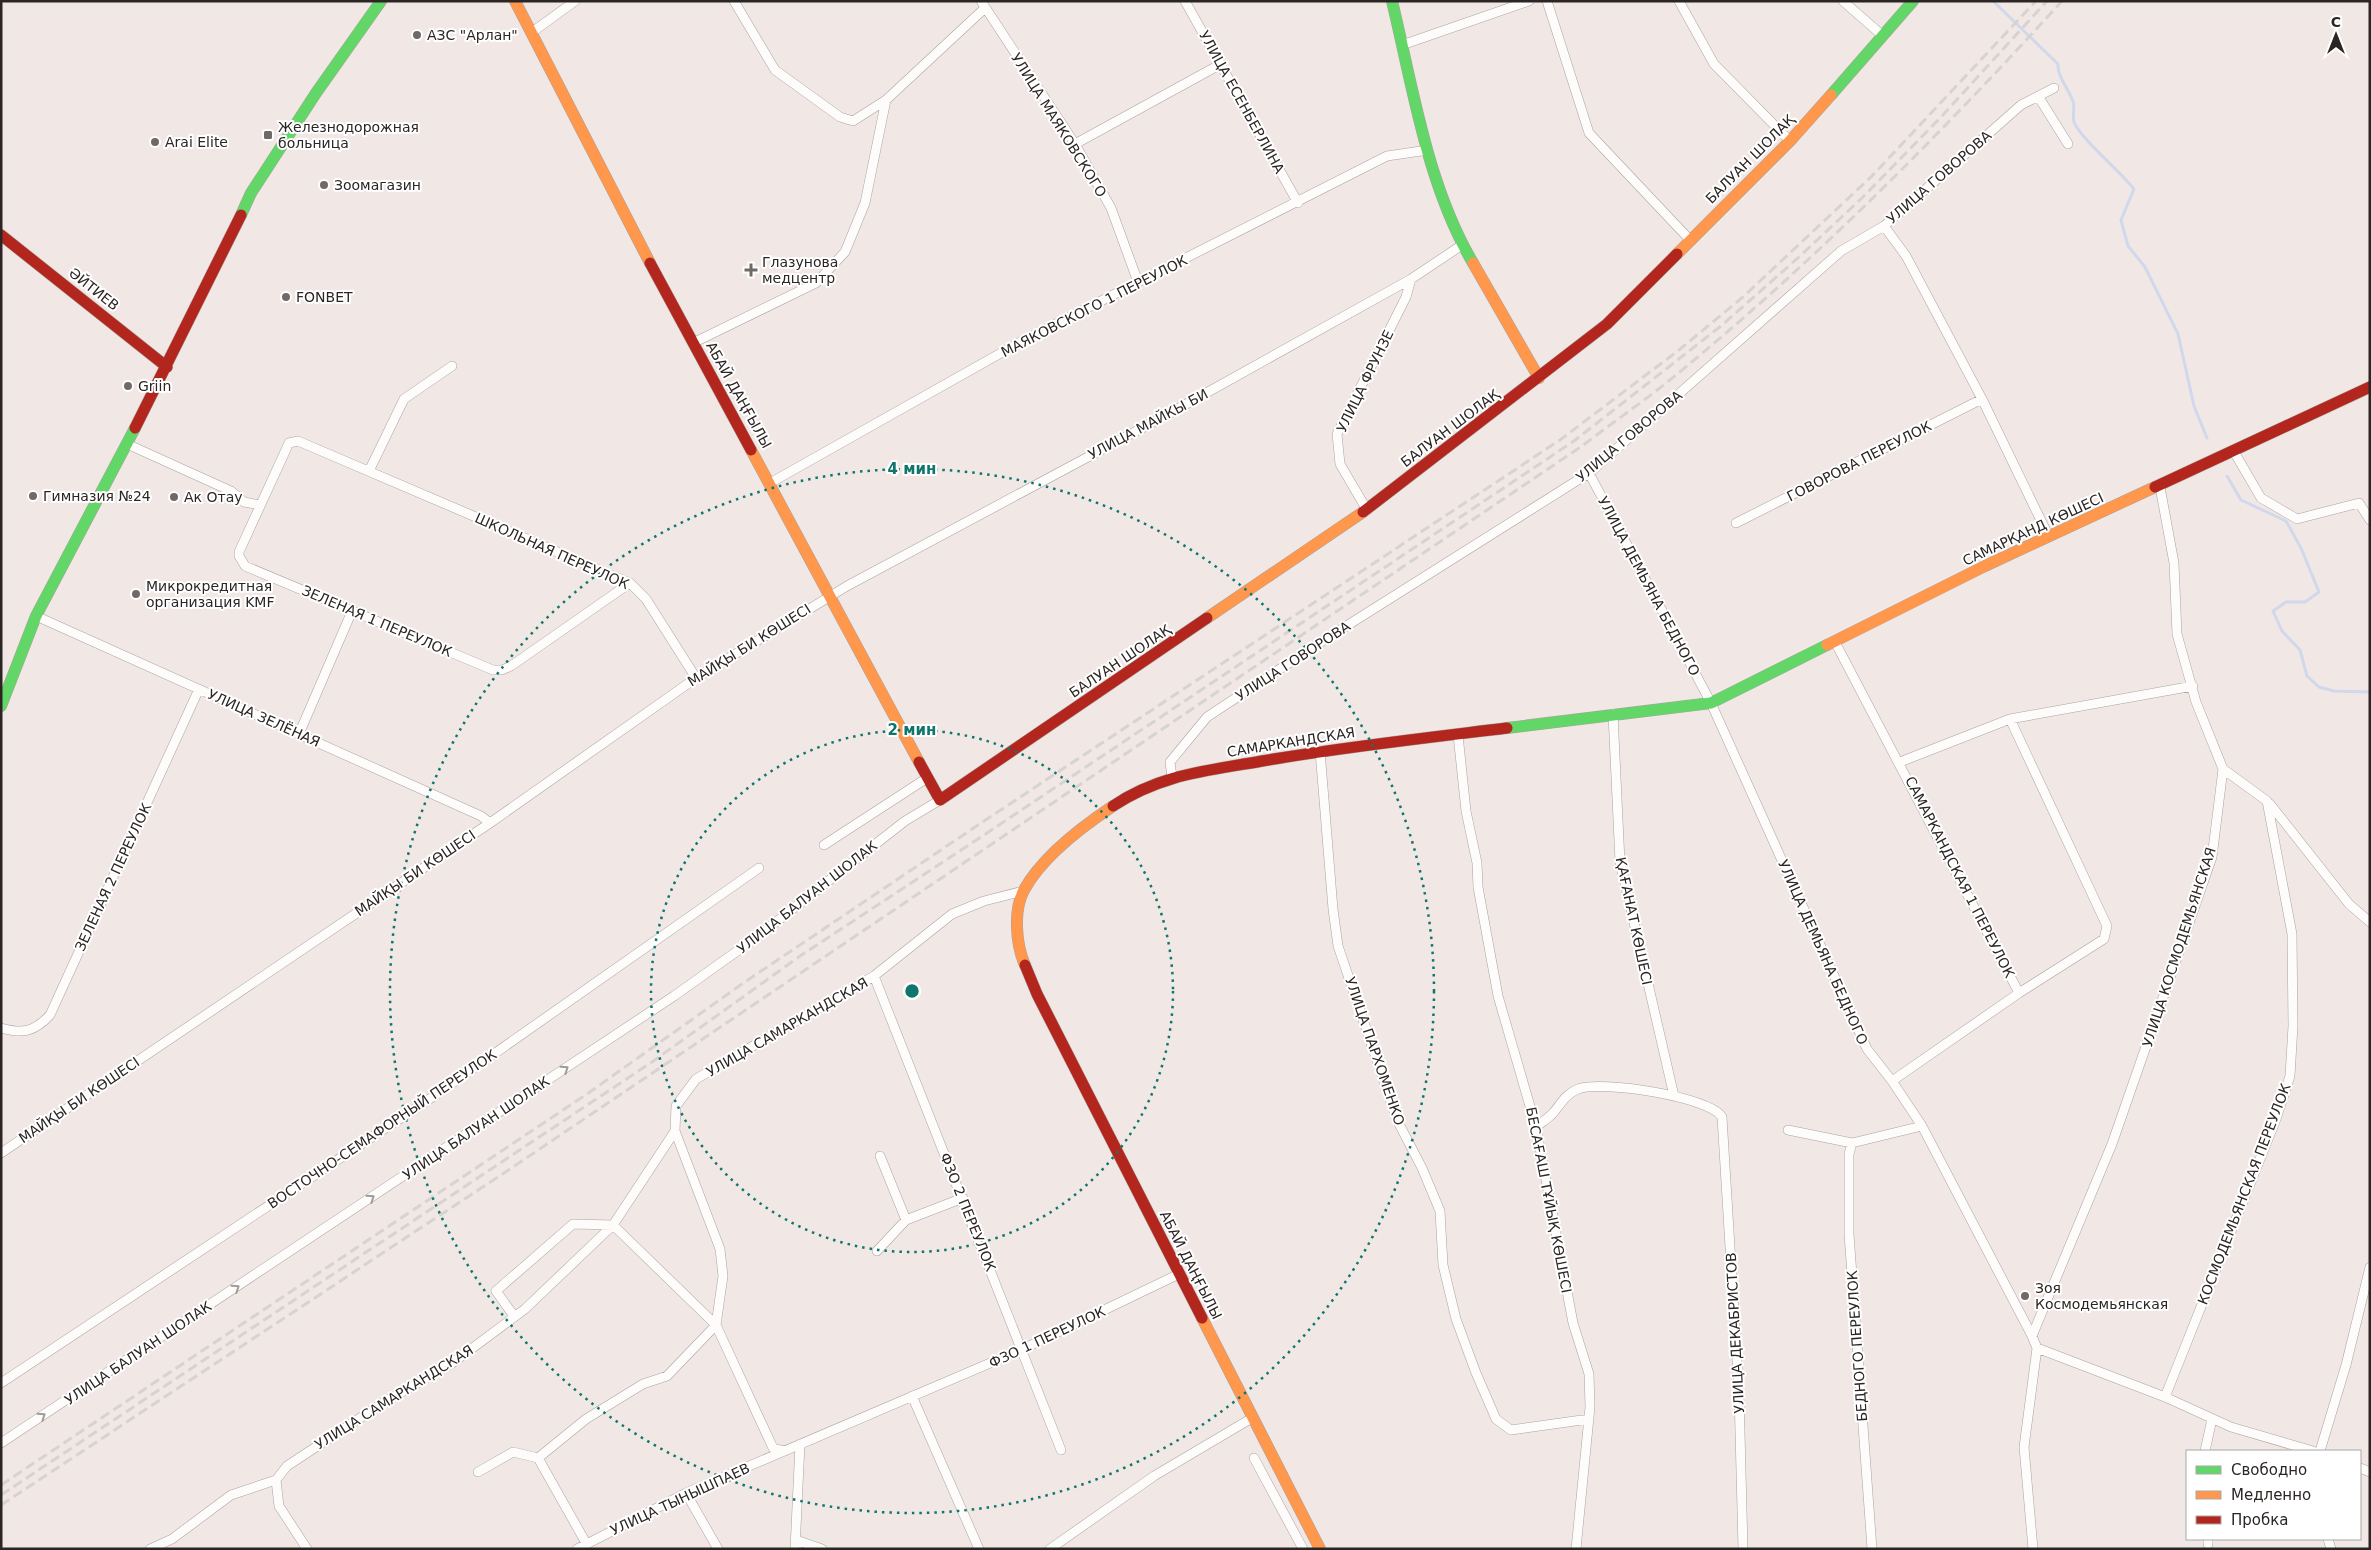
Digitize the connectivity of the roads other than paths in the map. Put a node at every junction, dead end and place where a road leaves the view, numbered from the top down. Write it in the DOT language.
graph roads {
  1 [pos="381,1"];
  2 [pos="515,1"];
  3 [pos="575,1"];
  4 [pos="734,1"];
  5 [pos="1185,1"];
  6 [pos="1392,1"];
  7 [pos="1529,1"];
  8 [pos="1547,1"];
  9 [pos="1678,1"];
  10 [pos="1843,1"];
  11 [pos="1913,1"];
  12 [pos="983,5"];
  13 [pos="531,33"];
  14 [pos="1883,36"];
  15 [pos="1402,45"];
  16 [pos="1221,64"];
  17 [pos="2054,88"];
  18 [pos="2038,96"];
  19 [pos="886,100"];
  20 [pos="1790,141"];
  21 [pos="1074,144"];
  22 [pos="2068,144"];
  23 [pos="1428,150"];
  24 [pos="1298,203"];
  25 [pos="1884,226"];
  26 [pos="1,235"];
  27 [pos="1690,241"];
  28 [pos="1462,245"];
  29 [pos="1411,279"];
  30 [pos="1138,282"];
  31 [pos="693,343"];
  32 [pos="167,366"];
  33 [pos="452,366"];
  34 [pos="1539,378"];
  35 [pos="2370,387"];
  36 [pos="1982,399"];
  37 [pos="298,441"];
  38 [pos="126,444"];
  39 [pos="2233,450"];
  40 [pos="369,471"];
  41 [pos="1589,473"];
  42 [pos="770,483"];
  43 [pos="2160,487"];
  44 [pos="260,504"];
  45 [pos="1367,510"];
  46 [pos="2370,520"];
  47 [pos="1736,523"];
  48 [pos="2049,537"];
  49 [pos="630,583"];
  50 [pos="830,596"];
  51 [pos="352,611"];
  52 [pos="36,616"];
  53 [pos="1834,642"];
  54 [pos="696,678"];
  55 [pos="2193,686"];
  56 [pos="199,689"];
  57 [pos="1711,703"];
  58 [pos="1,706"];
  59 [pos="1613,714"];
  60 [pos="2010,719"];
  61 [pos="300,734"];
  62 [pos="1458,735"];
  63 [pos="1320,751"];
  64 [pos="1900,762"];
  65 [pos="2223,768"];
  66 [pos="1172,777"];
  67 [pos="927,778"];
  68 [pos="940,800"];
  69 [pos="2267,801"];
  70 [pos="490,823"];
  71 [pos="824,845"];
  72 [pos="759,868"];
  73 [pos="1023,891"];
  74 [pos="2370,922"];
  75 [pos="874,976"];
  76 [pos="2019,993"];
  77 [pos="1037,994"];
  78 [pos="1,1028"];
  79 [pos="1892,1081"];
  80 [pos="1674,1096"];
  81 [pos="1922,1126"];
  82 [pos="1536,1127"];
  83 [pos="1788,1130"];
  84 [pos="675,1131"];
  85 [pos="1852,1143"];
  86 [pos="1,1152"];
  87 [pos="880,1156"];
  88 [pos="963,1198"];
  89 [pos="906,1220"];
  90 [pos="613,1225"];
  91 [pos="877,1251"];
  92 [pos="2370,1267"];
  93 [pos="1179,1274"];
  94 [pos="514,1316"];
  95 [pos="716,1325"];
  96 [pos="2032,1336"];
  97 [pos="2037,1348"];
  98 [pos="1023,1350"];
  99 [pos="1,1383"];
  100 [pos="912,1396"];
  101 [pos="2165,1397"];
  102 [pos="1252,1418"];
  103 [pos="2212,1419"];
  104 [pos="1589,1420"];
  105 [pos="1,1444"];
  106 [pos="800,1444"];
  107 [pos="1061,1450"];
  108 [pos="2204,1450"];
  109 [pos="2311,1450"];
  110 [pos="2314,1450"];
  111 [pos="785,1451"];
  112 [pos="538,1458"];
  113 [pos="1254,1458"];
  114 [pos="478,1472"];
  115 [pos="276,1480"];
  116 [pos="686,1493"];
  117 [pos="589,1545"];
  118 [pos="796,1545"];
  119 [pos="150,1549"];
  120 [pos="306,1549"];
  121 [pos="577,1549"];
  122 [pos="718,1549"];
  123 [pos="822,1549"];
  124 [pos="979,1549"];
  125 [pos="1050,1549"];
  126 [pos="1303,1549"];
  127 [pos="1320,1549"];
  128 [pos="1576,1549"];
  129 [pos="1743,1549"];
  130 [pos="1872,1549"];
  131 [pos="2033,1549"];
  1 -- 32 [label="main road"];
  2 -- 13 [label="main road, АБАЙ ДАҢҒЫЛЫ"];
  3 -- 13 [label="street"];
  4 -- 19 [label="street"];
  5 -- 16 [label="street, УЛИЦА ЕСЕНБЕРЛИНА"];
  6 -- 15 [label="main road"];
  7 -- 15 [label="street"];
  8 -- 27 [label="street"];
  9 -- 20 [label="street"];
  10 -- 14 [label="street"];
  11 -- 14 [label="main road, БАЛУАН ШОЛАҚ"];
  12 -- 19 [label="street"];
  12 -- 21 [label="street, УЛИЦА МАЯКОВСКОГО"];
  13 -- 31 [label="main road, АБАЙ ДАҢҒЫЛЫ"];
  14 -- 20 [label="main road, БАЛУАН ШОЛАҚ"];
  15 -- 23 [label="main road"];
  16 -- 21 [label="street"];
  16 -- 24 [label="street, УЛИЦА ЕСЕНБЕРЛИНА"];
  17 -- 18 [label="street, УЛИЦА ГОВОРОВА"];
  18 -- 22 [label="street"];
  18 -- 25 [label="street, УЛИЦА ГОВОРОВА"];
  19 -- 31 [label="street"];
  20 -- 27 [label="main road, БАЛУАН ШОЛАҚ"];
  21 -- 30 [label="street, УЛИЦА МАЯКОВСКОГО"];
  23 -- 24 [label="street, МАЯКОВСКОГО 1 ПЕРЕУЛОК"];
  23 -- 28 [label="main road"];
  24 -- 30 [label="street, МАЯКОВСКОГО 1 ПЕРЕУЛОК"];
  25 -- 36 [label="street"];
  25 -- 41 [label="street, УЛИЦА ГОВОРОВА"];
  26 -- 32 [label="main road, ӘЙТИЕВ"];
  27 -- 34 [label="main road, БАЛУАН ШОЛАҚ"];
  28 -- 29 [label="street, УЛИЦА МАЙКЫ БИ"];
  28 -- 34 [label="main road"];
  29 -- 45 [label="street, УЛИЦА ФРУНЗЕ"];
  29 -- 50 [label="street, УЛИЦА МАЙКЫ БИ"];
  30 -- 42 [label="street, МАЯКОВСКОГО 1 ПЕРЕУЛОК"];
  31 -- 42 [label="main road, АБАЙ ДАҢҒЫЛЫ"];
  32 -- 38 [label="main road"];
  33 -- 40 [label="street"];
  34 -- 45 [label="main road, БАЛУАН ШОЛАҚ"];
  35 -- 39 [label="main road, САМАРҚАНД КӨШЕСІ"];
  36 -- 47 [label="street, ГОВОРОВА ПЕРЕУЛОК"];
  36 -- 48 [label="street"];
  37 -- 40 [label="street, ШКОЛЬНАЯ ПЕРЕУЛОК"];
  37 -- 44 [label="street, ЗЕЛЕНАЯ 1 ПЕРЕУЛОК"];
  38 -- 44 [label="street"];
  38 -- 52 [label="main road"];
  39 -- 43 [label="main road, САМАРҚАНД КӨШЕСІ"];
  39 -- 46 [label="street"];
  40 -- 49 [label="street, ШКОЛЬНАЯ ПЕРЕУЛОК"];
  41 -- 57 [label="street, УЛИЦА ДЕМЬЯНА БЕДНОГО"];
  41 -- 66 [label="street, УЛИЦА ГОВОРОВА"];
  42 -- 50 [label="main road, АБАЙ ДАҢҒЫЛЫ"];
  43 -- 48 [label="main road, САМАРҚАНД КӨШЕСІ"];
  43 -- 55 [label="street, УЛИЦА КОСМОДЕМЬЯНСКАЯ"];
  44 -- 51 [label="street, ЗЕЛЕНАЯ 1 ПЕРЕУЛОК"];
  45 -- 68 [label="main road, БАЛУАН ШОЛАҚ"];
  48 -- 53 [label="main road, САМАРҚАНД КӨШЕСІ"];
  49 -- 51 [label="street, ЗЕЛЕНАЯ 1 ПЕРЕУЛОК"];
  49 -- 54 [label="street, ШКОЛЬНАЯ ПЕРЕУЛОК"];
  50 -- 54 [label="street, МАЙҚЫ БИ КӨШЕСІ"];
  50 -- 67 [label="main road, АБАЙ ДАҢҒЫЛЫ"];
  51 -- 61 [label="street"];
  52 -- 56 [label="street, УЛИЦА ЗЕЛЁНАЯ"];
  52 -- 58 [label="main road"];
  53 -- 57 [label="main road, САМАРҚАНД КӨШЕСІ"];
  53 -- 64 [label="street, САМАРКАНДСКАЯ 1 ПЕРЕУЛОК"];
  54 -- 70 [label="street, МАЙҚЫ БИ КӨШЕСІ"];
  55 -- 60 [label="street, САМАРКАНДСКАЯ 1 ПЕРЕУЛОК"];
  55 -- 65 [label="street, УЛИЦА КОСМОДЕМЬЯНСКАЯ"];
  56 -- 61 [label="street, УЛИЦА ЗЕЛЁНАЯ"];
  56 -- 78 [label="street, ЗЕЛЕНАЯ 2 ПЕРЕУЛОК"];
  57 -- 59 [label="main road, САМАРКАНДСКАЯ"];
  57 -- 79 [label="street, УЛИЦА ДЕМЬЯНА БЕДНОГО"];
  59 -- 62 [label="main road, САМАРКАНДСКАЯ"];
  59 -- 80 [label="street, ҚАҒАНАТ КӨШЕСІ"];
  60 -- 64 [label="street, САМАРКАНДСКАЯ 1 ПЕРЕУЛОК"];
  60 -- 76 [label="street, САМАРКАНДСКАЯ 1 ПЕРЕУЛОК"];
  61 -- 70 [label="street, УЛИЦА ЗЕЛЁНАЯ"];
  62 -- 63 [label="main road, САМАРКАНДСКАЯ"];
  62 -- 82 [label="street, БЕСАҒАШ ТҰЙЫҚ КӨШЕСІ"];
  63 -- 66 [label="main road, САМАРКАНДСКАЯ"];
  63 -- 104 [label="street, УЛИЦА ПАРХОМЕНКО"];
  64 -- 76 [label="street, САМАРКАНДСКАЯ 1 ПЕРЕУЛОК"];
  65 -- 69 [label="street"];
  65 -- 96 [label="street, УЛИЦА КОСМОДЕМЬЯНСКАЯ"];
  66 -- 73 [label="main road, САМАРКАНДСКАЯ"];
  67 -- 68 [label="main road, АБАЙ ДАҢҒЫЛЫ"];
  67 -- 71 [label="street"];
  105 -- 68 [label="street, УЛИЦА БАЛУАН ШОЛАК, one-way"];
  69 -- 74 [label="street"];
  69 -- 101 [label="street, КОСМОДЕМЬЯНСКАЯ ПЕРЕУЛОК"];
  70 -- 86 [label="street, МАЙҚЫ БИ КӨШЕСІ"];
  72 -- 99 [label="street, ВОСТОЧНО-СЕМАФОРНЫЙ ПЕРЕУЛОК"];
  73 -- 75 [label="street, УЛИЦА САМАРКАНДСКАЯ"];
  73 -- 77 [label="main road, САМАРКАНДСКАЯ"];
  75 -- 84 [label="street, УЛИЦА САМАРКАНДСКАЯ"];
  75 -- 88 [label="street, ФЗО 2 ПЕРЕУЛОК"];
  76 -- 79 [label="street, САМАРКАНДСКАЯ 1 ПЕРЕУЛОК"];
  77 -- 93 [label="main road, АБАЙ ДАҢҒЫЛЫ"];
  79 -- 81 [label="street, УЛИЦА ДЕМЬЯНА БЕДНОГО"];
  80 -- 82 [label="street"];
  80 -- 129 [label="street, УЛИЦА ДЕКАБРИСТОВ"];
  81 -- 85 [label="street"];
  81 -- 96 [label="street, УЛИЦА ДЕМЬЯНА БЕДНОГО"];
  82 -- 104 [label="street, БЕСАҒАШ ТҰЙЫҚ КӨШЕСІ"];
  83 -- 85 [label="street"];
  84 -- 90 [label="street, УЛИЦА САМАРКАНДСКАЯ"];
  84 -- 95 [label="street"];
  85 -- 130 [label="street, БЕДНОГО ПЕРЕУЛОК"];
  87 -- 89 [label="street"];
  88 -- 89 [label="street"];
  88 -- 98 [label="street, ФЗО 2 ПЕРЕУЛОК"];
  89 -- 91 [label="street"];
  90 -- 94 [label="street, УЛИЦА САМАРКАНДСКАЯ"];
  90 -- 94 [label="street"];
  90 -- 95 [label="street"];
  92 -- 110 [label="street"];
  93 -- 98 [label="street, ФЗО 1 ПЕРЕУЛОК"];
  93 -- 102 [label="main road, АБАЙ ДАҢҒЫЛЫ"];
  94 -- 115 [label="street, УЛИЦА САМАРКАНДСКАЯ"];
  95 -- 111 [label="street"];
  95 -- 112 [label="street"];
  96 -- 97 [label="street, УЛИЦА ДЕМЬЯНА БЕДНОГО"];
  97 -- 101 [label="street"];
  97 -- 131 [label="street"];
  98 -- 100 [label="street, ФЗО 1 ПЕРЕУЛОК"];
  98 -- 107 [label="street, ФЗО 2 ПЕРЕУЛОК"];
  100 -- 106 [label="street, ФЗО 1 ПЕРЕУЛОК"];
  100 -- 124 [label="street"];
  101 -- 103 [label="street"];
  102 -- 125 [label="street"];
  102 -- 127 [label="main road, АБАЙ ДАҢҒЫЛЫ"];
  103 -- 108 [label="street"];
  103 -- 109 [label="street"];
  104 -- 128 [label="street, БЕСАҒАШ ТҰЙЫҚ КӨШЕСІ"];
  106 -- 111 [label="street, ФЗО 1 ПЕРЕУЛОК"];
  106 -- 118 [label="street"];
  111 -- 116 [label="street, УЛИЦА ТЫНЫШПАЕВ"];
  112 -- 114 [label="street"];
  112 -- 117 [label="street"];
  113 -- 126 [label="street"];
  115 -- 119 [label="street, УЛИЦА САМАРКАНДСКАЯ"];
  115 -- 120 [label="street"];
  116 -- 117 [label="street, УЛИЦА ТЫНЫШПАЕВ"];
  116 -- 122 [label="street"];
  117 -- 121 [label="street, УЛИЦА ТЫНЫШПАЕВ"];
  118 -- 123 [label="street"];
}
